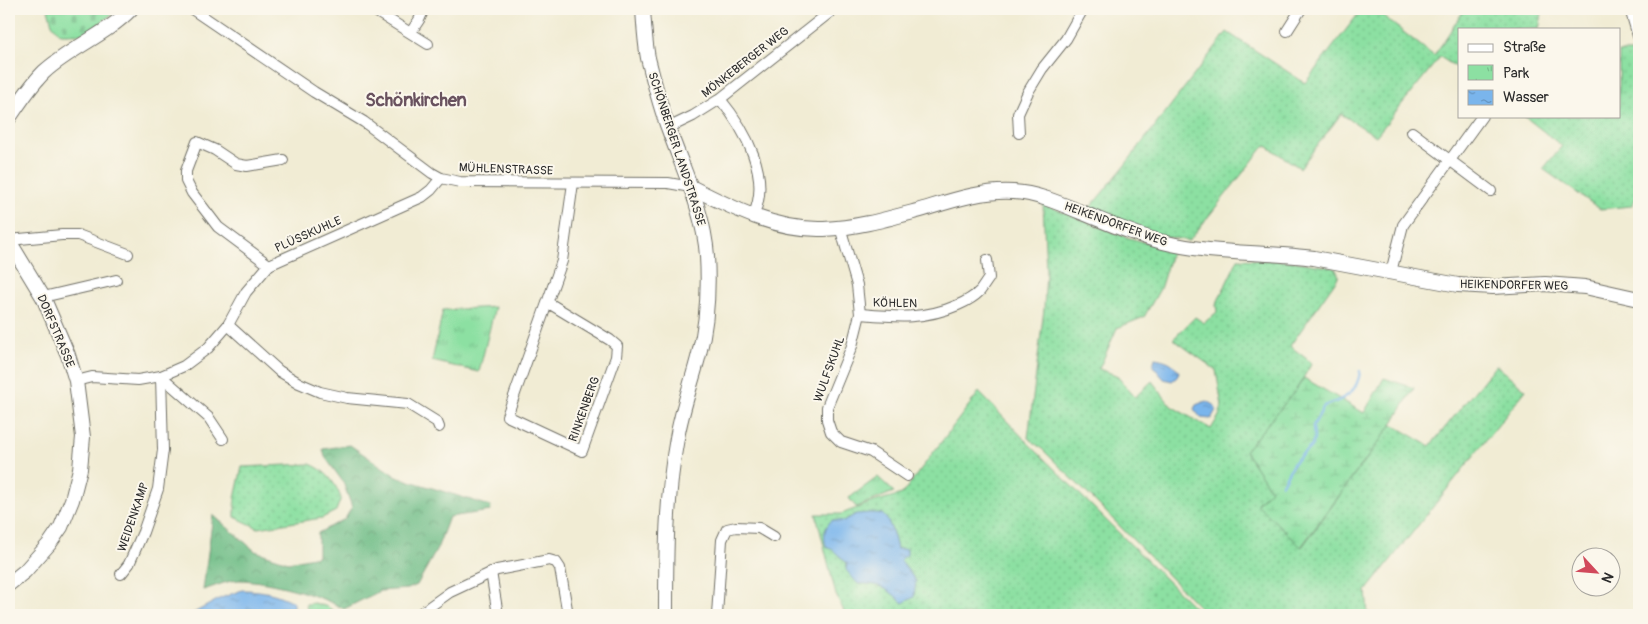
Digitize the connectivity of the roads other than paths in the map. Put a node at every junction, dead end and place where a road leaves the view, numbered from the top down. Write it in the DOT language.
graph roads {
  1 [pos="131,9"];
  2 [pos="192,9"];
  3 [pos="372,9"];
  4 [pos="424,9"];
  5 [pos="643,9"];
  6 [pos="834,9"];
  7 [pos="1083,9"];
  8 [pos="1301,9"];
  9 [pos="1630,9"];
  10 [pos="1286,31"];
  11 [pos="411,32"];
  12 [pos="1638,36"];
  13 [pos="428,44"];
  14 [pos="720,99"];
  15 [pos="9,118"];
  16 [pos="1481,118"];
  17 [pos="668,128"];
  18 [pos="1412,132"];
  19 [pos="1020,133"];
  20 [pos="283,160"];
  21 [pos="1450,160"];
  22 [pos="441,178"];
  23 [pos="573,183"];
  24 [pos="691,188"];
  25 [pos="1491,191"];
  26 [pos="753,216"];
  27 [pos="840,227"];
  28 [pos="9,241"];
  29 [pos="128,254"];
  30 [pos="987,260"];
  31 [pos="269,265"];
  32 [pos="1391,272"];
  33 [pos="116,280"];
  34 [pos="43,297"];
  35 [pos="1639,299"];
  36 [pos="547,302"];
  37 [pos="860,314"];
  38 [pos="228,325"];
  39 [pos="161,376"];
  40 [pos="76,380"];
  41 [pos="438,427"];
  42 [pos="223,439"];
  43 [pos="907,476"];
  44 [pos="774,537"];
  45 [pos="491,572"];
  46 [pos="121,574"];
  47 [pos="9,584"];
  48 [pos="418,615"];
  49 [pos="498,615"];
  50 [pos="568,615"];
  51 [pos="666,615"];
  52 [pos="717,615"];
  1 -- 15 [label="street"];
  2 -- 22 [label="street, MÜHLENSTRASSE"];
  3 -- 11 [label="street"];
  4 -- 11 [label="street"];
  5 -- 17 [label="street, SCHÖNBERGER LANDSTRASSE"];
  6 -- 14 [label="street, MÖNKEBERGER WEG"];
  7 -- 19 [label="street"];
  8 -- 10 [label="street"];
  9 -- 12 [label="street"];
  11 -- 13 [label="street"];
  14 -- 17 [label="street, MÖNKEBERGER WEG"];
  14 -- 26 [label="street"];
  16 -- 21 [label="street"];
  17 -- 24 [label="street, SCHÖNBERGER LANDSTRASSE"];
  18 -- 21 [label="street"];
  20 -- 31 [label="street"];
  21 -- 25 [label="street"];
  21 -- 32 [label="street"];
  22 -- 23 [label="street, MÜHLENSTRASSE"];
  22 -- 31 [label="street, PLÜSSKUHLE"];
  23 -- 24 [label="street, MÜHLENSTRASSE"];
  23 -- 36 [label="street, RINKENBERG"];
  24 -- 26 [label="street, HEIKENDORFER WEG"];
  24 -- 51 [label="street, SCHÖNBERGER LANDSTRASSE"];
  26 -- 27 [label="street, HEIKENDORFER WEG"];
  27 -- 32 [label="street, HEIKENDORFER WEG"];
  27 -- 37 [label="street, WULFSKUHL"];
  28 -- 29 [label="street"];
  28 -- 34 [label="street, DORFSTRASSE"];
  30 -- 37 [label="street, KÖHLEN"];
  31 -- 38 [label="street, PLÜSSKUHLE"];
  32 -- 35 [label="street, HEIKENDORFER WEG"];
  33 -- 34 [label="street"];
  34 -- 40 [label="street, DORFSTRASSE"];
  36 -- 36 [label="street, RINKENBERG"];
  37 -- 43 [label="street, WULFSKUHL"];
  38 -- 39 [label="street, PLÜSSKUHLE"];
  38 -- 41 [label="street"];
  39 -- 40 [label="street, PLÜSSKUHLE"];
  39 -- 42 [label="street"];
  39 -- 46 [label="street, WEIDENKAMP"];
  40 -- 47 [label="street, DORFSTRASSE"];
  44 -- 52 [label="street"];
  45 -- 48 [label="street"];
  45 -- 49 [label="street"];
  45 -- 50 [label="street"];
}
